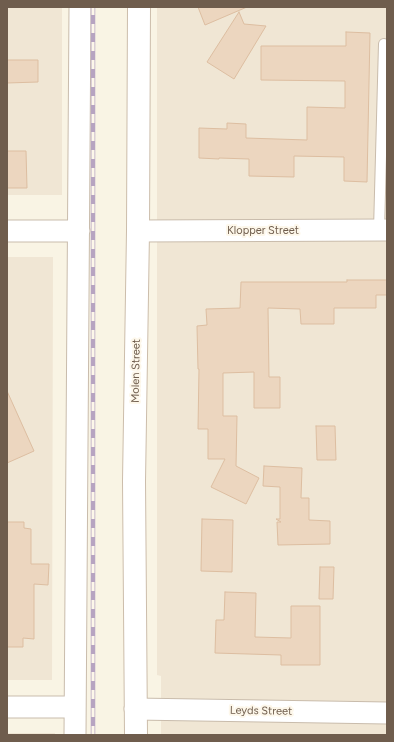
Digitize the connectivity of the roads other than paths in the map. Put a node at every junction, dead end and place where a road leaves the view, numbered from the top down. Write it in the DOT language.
graph roads {
  1 [pos="80,7"];
  2 [pos="140,7"];
  3 [pos="384,44"];
  4 [pos="383,230"];
  5 [pos="7,231"];
  6 [pos="79,231"];
  7 [pos="138,231"];
  8 [pos="7,707"];
  9 [pos="75,707"];
  10 [pos="135,709"];
  11 [pos="387,714"];
  12 [pos="75,735"];
  13 [pos="136,735"];
  1 -- 6 [label="street"];
  2 -- 7 [label="street, Molen Street"];
  3 -- 4 [label="lane"];
  4 -- 7 [label="street, Klopper Street"];
  5 -- 6 [label="street"];
  6 -- 9 [label="street"];
  7 -- 10 [label="street, Molen Street"];
  8 -- 9 [label="street"];
  9 -- 12 [label="street"];
  10 -- 11 [label="street, Leyds Street"];
  10 -- 13 [label="street, Molen Street"];
}
